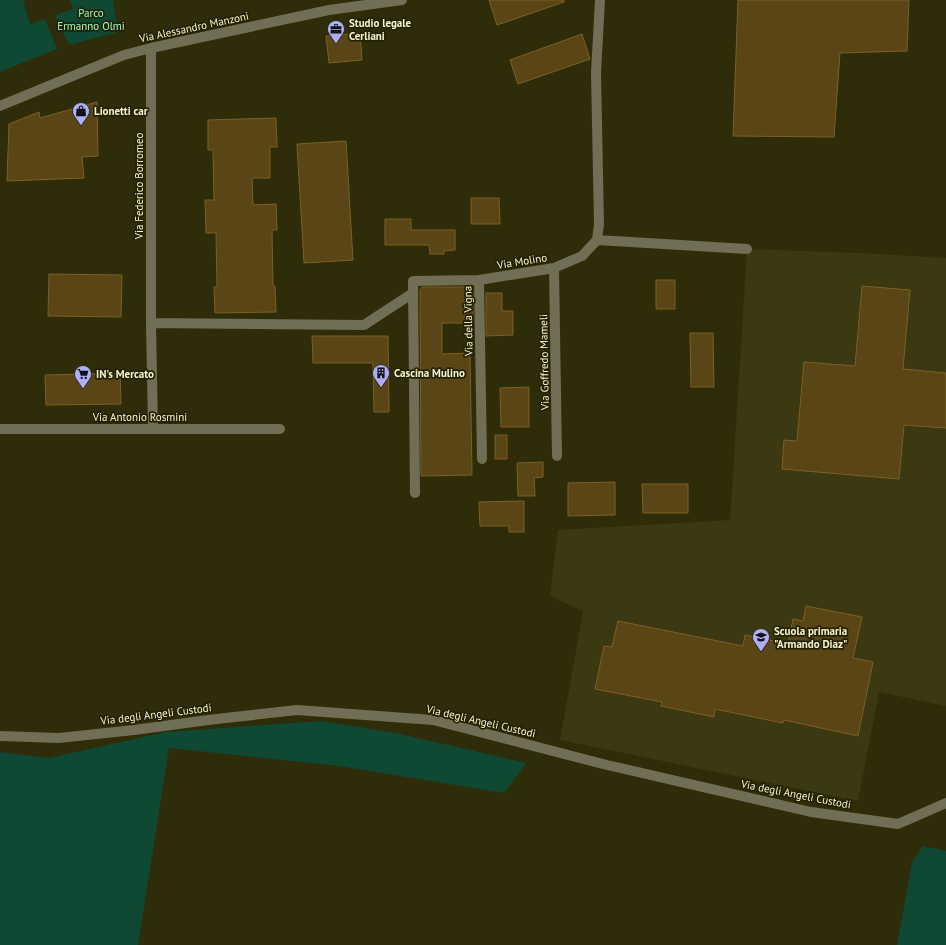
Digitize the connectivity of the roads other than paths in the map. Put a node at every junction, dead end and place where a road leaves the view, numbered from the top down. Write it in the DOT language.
graph roads {
  1 [pos="402,0"];
  2 [pos="600,0"];
  3 [pos="151,48"];
  4 [pos="0,106"];
  5 [pos="597,240"];
  6 [pos="747,248"];
  7 [pos="554,268"];
  8 [pos="479,280"];
  9 [pos="413,293"];
  10 [pos="151,323"];
  11 [pos="0,429"];
  12 [pos="153,429"];
  13 [pos="280,430"];
  14 [pos="557,456"];
  15 [pos="482,459"];
  16 [pos="415,492"];
  17 [pos="0,736"];
  18 [pos="946,803"];
  1 -- 3 [label="street, Via Alessandro Manzoni"];
  2 -- 5 [label="street"];
  3 -- 4 [label="street, Via Alessandro Manzoni"];
  3 -- 10 [label="street, Via Federico Borromeo"];
  5 -- 6 [label="street"];
  5 -- 7 [label="street, Via Molino"];
  7 -- 8 [label="street, Via Molino"];
  7 -- 14 [label="street, Via Goffredo Mameli"];
  8 -- 9 [label="street, Via Molino"];
  8 -- 15 [label="street, Via della Vigna"];
  9 -- 10 [label="street"];
  9 -- 16 [label="street"];
  10 -- 12 [label="street, Via Federico Borromeo"];
  11 -- 12 [label="street, Via Antonio Rosmini"];
  12 -- 13 [label="street, Via Antonio Rosmini"];
  17 -- 18 [label="street, Via degli Angeli Custodi"];
}
